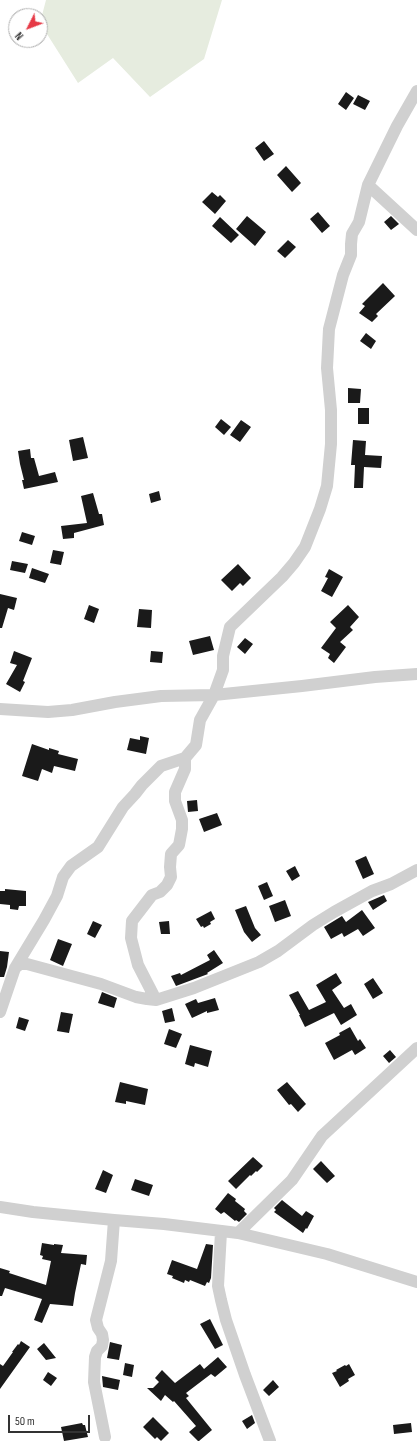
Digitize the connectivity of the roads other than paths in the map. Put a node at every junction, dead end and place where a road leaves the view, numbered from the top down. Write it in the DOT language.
graph roads {
  1 [pos="417,91"];
  2 [pos="368,185"];
  3 [pos="417,230"];
  4 [pos="417,674"];
  5 [pos="214,695"];
  6 [pos="0,709"];
  7 [pos="186,758"];
  8 [pos="417,870"];
  9 [pos="15,968"];
  10 [pos="156,1000"];
  11 [pos="0,1012"];
  12 [pos="417,1048"];
  13 [pos="0,1207"];
  14 [pos="114,1220"];
  15 [pos="221,1232"];
  16 [pos="238,1233"];
  17 [pos="417,1282"];
  18 [pos="105,1437"];
  19 [pos="270,1441"];
  1 -- 2 [label="street"];
  2 -- 3 [label="street"];
  2 -- 5 [label="street"];
  4 -- 5 [label="street"];
  5 -- 6 [label="street"];
  5 -- 7 [label="street"];
  7 -- 9 [label="street"];
  7 -- 10 [label="street"];
  8 -- 10 [label="street"];
  9 -- 10 [label="street"];
  9 -- 11 [label="street"];
  12 -- 16 [label="street"];
  13 -- 14 [label="street"];
  14 -- 15 [label="street"];
  14 -- 18 [label="street"];
  15 -- 16 [label="street"];
  15 -- 19 [label="street"];
  16 -- 17 [label="street"];
}
